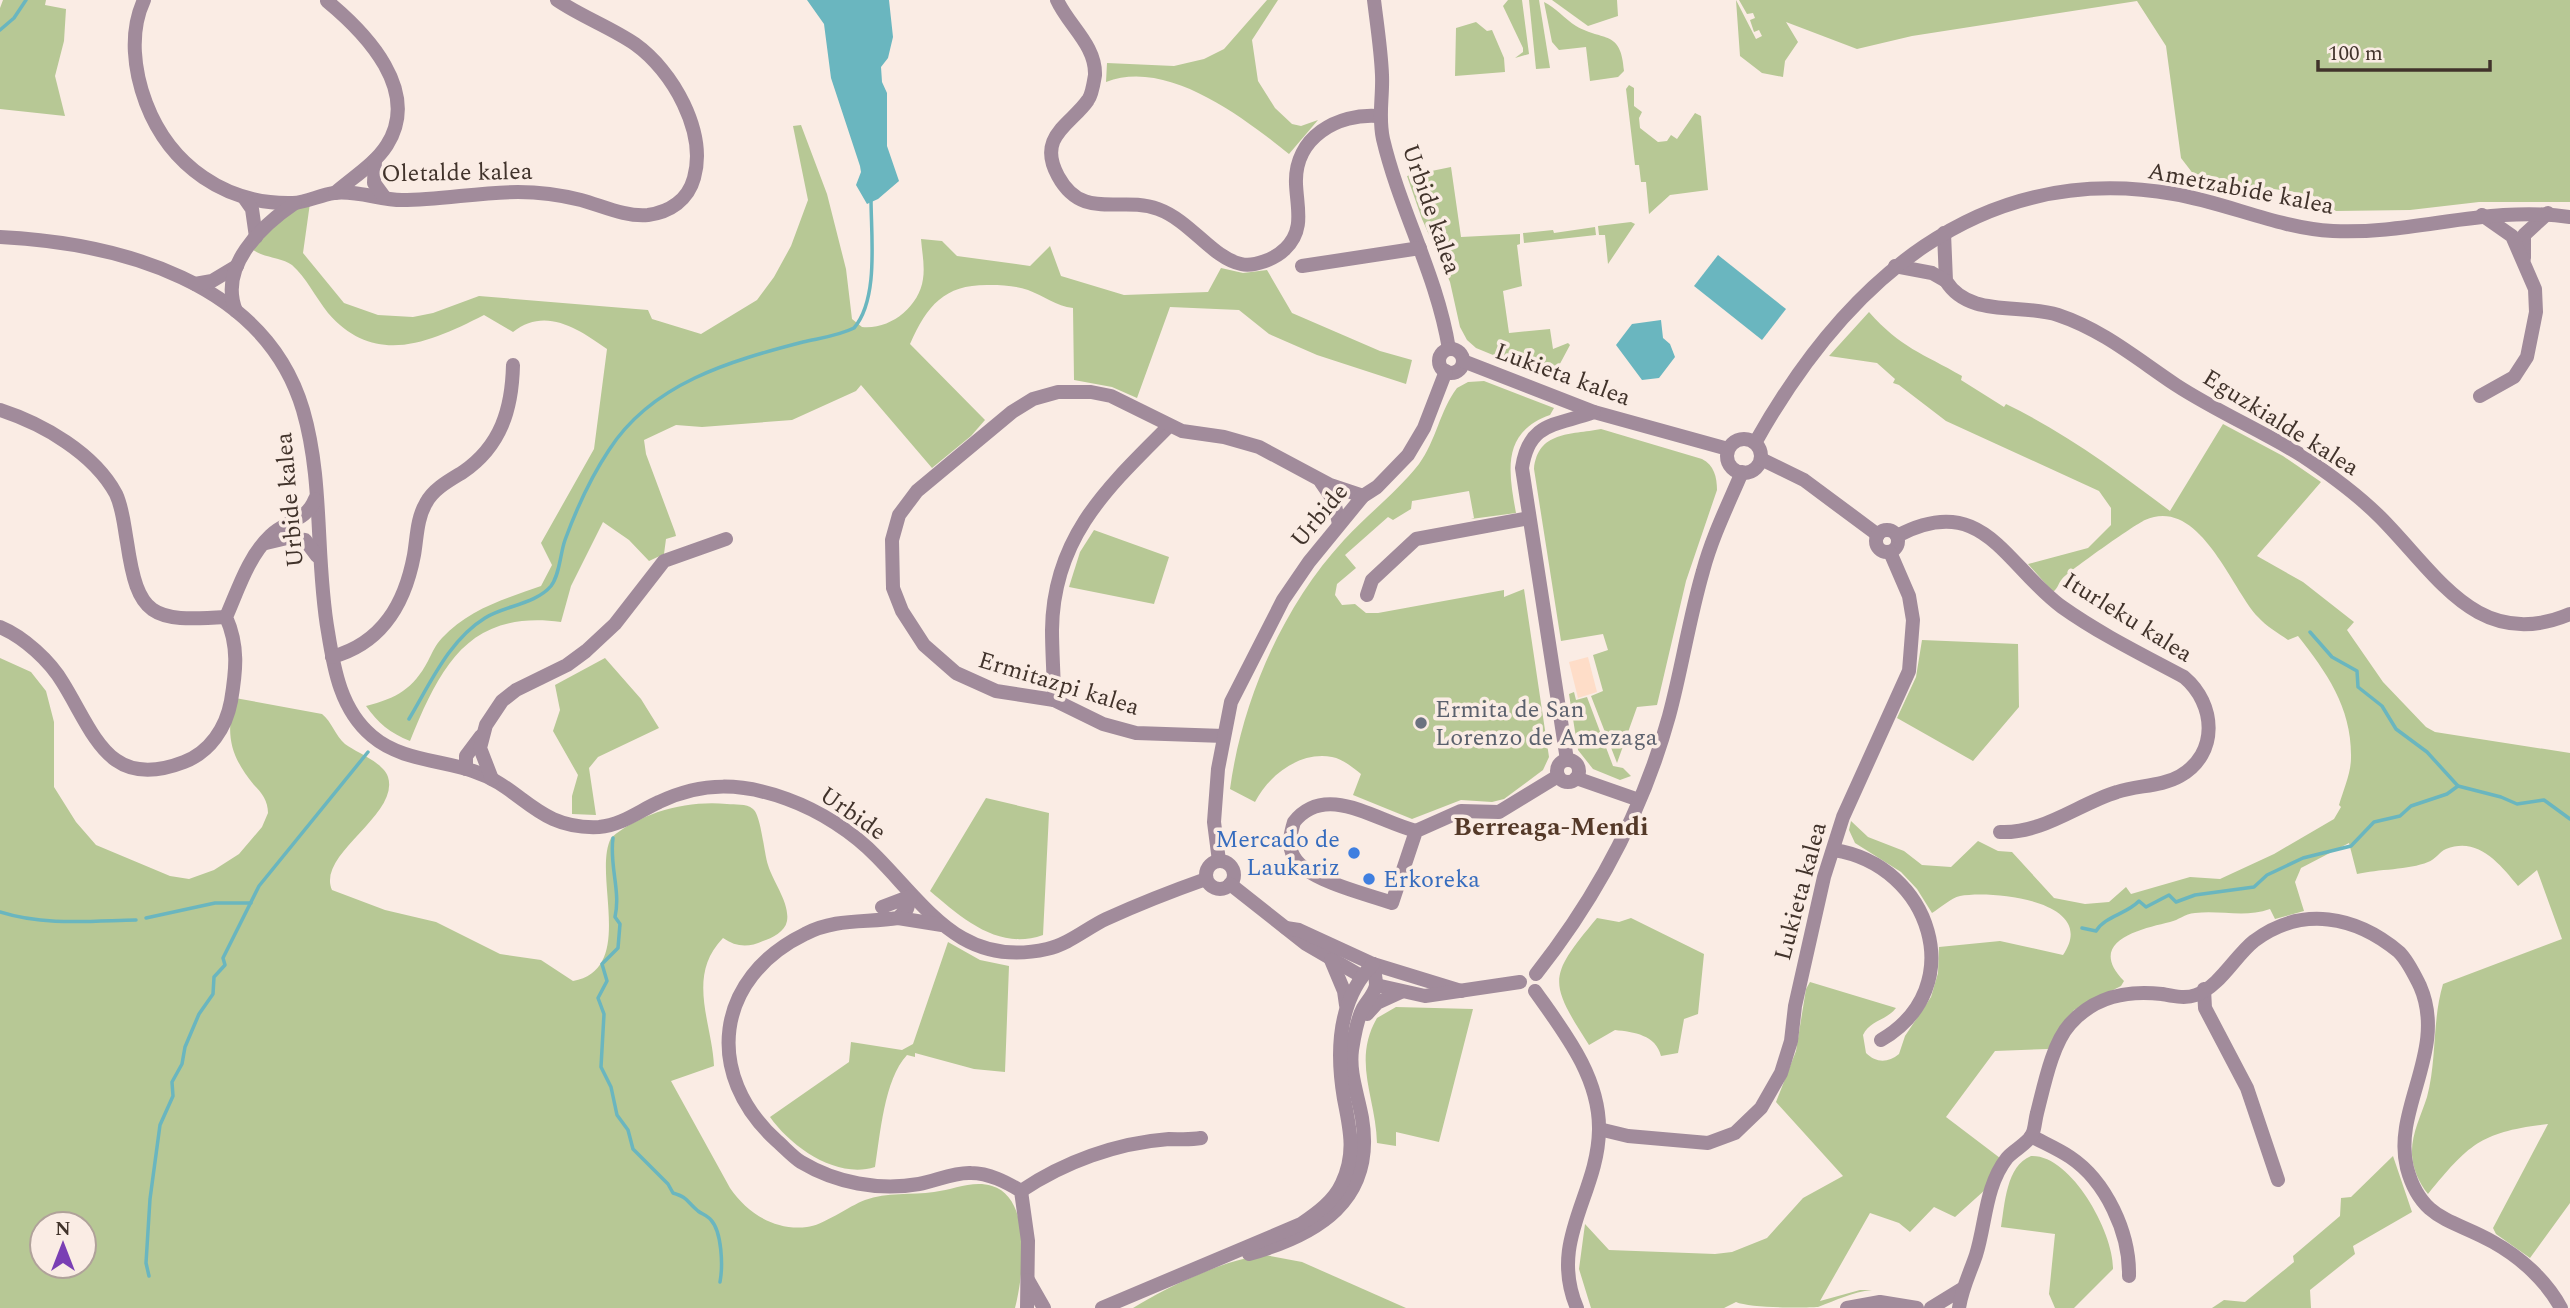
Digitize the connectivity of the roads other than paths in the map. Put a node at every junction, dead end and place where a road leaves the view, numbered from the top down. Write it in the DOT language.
graph roads {
  1 [pos="144,0"];
  2 [pos="557,0"];
  3 [pos="1057,0"];
  4 [pos="1374,0"];
  5 [pos="327,1"];
  6 [pos="1378,116"];
  7 [pos="375,160"];
  8 [pos="335,192"];
  9 [pos="385,198"];
  10 [pos="245,199"];
  11 [pos="295,203"];
  12 [pos="2548,214"];
  13 [pos="2482,215"];
  14 [pos="2516,215"];
  15 [pos="2570,217"];
  16 [pos="1944,233"];
  17 [pos="2518,236"];
  18 [pos="0,237"];
  19 [pos="256,237"];
  20 [pos="1922,247"];
  21 [pos="1420,248"];
  22 [pos="1895,265"];
  23 [pos="1302,266"];
  24 [pos="1940,273"];
  25 [pos="224,282"];
  26 [pos="195,284"];
  27 [pos="215,296"];
  28 [pos="237,315"];
  29 [pos="1449,349"];
  30 [pos="1463,361"];
  31 [pos="513,365"];
  32 [pos="1446,371"];
  33 [pos="2480,396"];
  34 [pos="0,410"];
  35 [pos="1594,412"];
  36 [pos="1169,426"];
  37 [pos="1755,443"];
  38 [pos="1728,449"];
  39 [pos="1760,459"];
  40 [pos="1742,472"];
  41 [pos="1315,476"];
  42 [pos="1347,491"];
  43 [pos="1363,496"];
  44 [pos="316,497"];
  45 [pos="1334,501"];
  46 [pos="1352,509"];
  47 [pos="1529,518"];
  48 [pos="296,522"];
  49 [pos="1339,524"];
  50 [pos="317,528"];
  51 [pos="1878,535"];
  52 [pos="1897,536"];
  53 [pos="726,539"];
  54 [pos="305,540"];
  55 [pos="262,546"];
  56 [pos="1890,552"];
  57 [pos="319,560"];
  58 [pos="1367,595"];
  59 [pos="2570,614"];
  60 [pos="226,617"];
  61 [pos="0,627"];
  62 [pos="332,657"];
  63 [pos="1054,700"];
  64 [pos="1224,736"];
  65 [pos="475,751"];
  66 [pos="1567,760"];
  67 [pos="446,764"];
  68 [pos="466,769"];
  69 [pos="1558,776"];
  70 [pos="1576,778"];
  71 [pos="492,779"];
  72 [pos="1639,800"];
  73 [pos="1416,831"];
  74 [pos="2000,832"];
  75 [pos="1834,850"];
  76 [pos="1219,861"];
  77 [pos="891,873"];
  78 [pos="1206,879"];
  79 [pos="1230,884"];
  80 [pos="911,896"];
  81 [pos="883,907"];
  82 [pos="898,918"];
  83 [pos="870,919"];
  84 [pos="943,925"];
  85 [pos="1286,928"];
  86 [pos="1331,960"];
  87 [pos="1373,964"];
  88 [pos="1536,974"];
  89 [pos="1361,976"];
  90 [pos="1520,982"];
  91 [pos="1376,985"];
  92 [pos="2204,989"];
  93 [pos="1535,990"];
  94 [pos="1461,991"];
  95 [pos="1401,992"];
  96 [pos="2176,996"];
  97 [pos="1347,1007"];
  98 [pos="2211,1021"];
  99 [pos="1358,1026"];
  100 [pos="1881,1040"];
  101 [pos="1599,1129"];
  102 [pos="1628,1136"];
  103 [pos="2031,1136"];
  104 [pos="1201,1139"];
  105 [pos="1598,1146"];
  106 [pos="2278,1180"];
  107 [pos="1021,1191"];
  108 [pos="1184,1273"];
  109 [pos="2129,1276"];
  110 [pos="1027,1279"];
  111 [pos="1962,1289"];
  112 [pos="1027,1308"];
  113 [pos="1045,1308"];
  114 [pos="1102,1308"];
  115 [pos="1577,1308"];
  116 [pos="1847,1308"];
  117 [pos="1917,1308"];
  118 [pos="1931,1308"];
  119 [pos="1959,1308"];
  120 [pos="2561,1308"];
  1 -- 10 [label="street, Oletalde kalea"];
  2 -- 9 [label="street, Oletalde kalea"];
  3 -- 6 [label="street"];
  4 -- 6 [label="street, Urbide kalea"];
  5 -- 7 [label="street"];
  6 -- 21 [label="street, Urbide kalea"];
  7 -- 8 [label="street"];
  7 -- 9 [label="street"];
  8 -- 9 [label="street, Oletalde kalea"];
  8 -- 11 [label="street, Oletalde kalea"];
  10 -- 11 [label="street, Oletalde kalea"];
  10 -- 19 [label="street"];
  11 -- 19 [label="street, Oletalde kalea"];
  12 -- 14 [label="street, Ametzabide kalea"];
  12 -- 15 [label="street, Ametzabide kalea"];
  12 -- 17 [label="street"];
  13 -- 14 [label="street, Ametzabide kalea"];
  13 -- 16 [label="street, Ametzabide kalea"];
  13 -- 17 [label="street"];
  14 -- 17 [label="street"];
  16 -- 20 [label="street, Ametzabide kalea"];
  16 -- 24 [label="street"];
  17 -- 33 [label="street"];
  18 -- 26 [label="street, Urbide kalea"];
  19 -- 25 [label="street, Oletalde kalea"];
  20 -- 22 [label="street, Ametzabide kalea"];
  20 -- 24 [label="street, Eguzkialde kalea"];
  21 -- 23 [label="street"];
  21 -- 29 [label="street, Urbide kalea"];
  22 -- 24 [label="street, Eguzkialde kalea"];
  22 -- 37 [label="street, Ametzabide kalea"];
  24 -- 59 [label="street, Eguzkialde kalea"];
  25 -- 26 [label="street"];
  25 -- 27 [label="street"];
  25 -- 28 [label="street"];
  26 -- 27 [label="street, Urbide kalea"];
  27 -- 28 [label="street, Urbide kalea"];
  28 -- 44 [label="street, Urbide kalea"];
  29 -- 30 [label="street"];
  29 -- 32 [label="street"];
  30 -- 32 [label="street"];
  30 -- 35 [label="street, Lukieta kalea"];
  31 -- 62 [label="street"];
  32 -- 43 [label="street, Urbide"];
  34 -- 60 [label="street"];
  35 -- 38 [label="street, Lukieta kalea"];
  35 -- 47 [label="street"];
  36 -- 41 [label="street, Ermitazpi kalea"];
  36 -- 63 [label="street"];
  36 -- 63 [label="street, Ermitazpi kalea"];
  37 -- 38 [label="street"];
  37 -- 39 [label="street"];
  38 -- 40 [label="street"];
  39 -- 40 [label="street"];
  39 -- 51 [label="street"];
  40 -- 72 [label="street"];
  41 -- 42 [label="street, Ermitazpi kalea"];
  41 -- 45 [label="street, Ermitazpi kalea"];
  42 -- 43 [label="street, Ermitazpi kalea"];
  42 -- 46 [label="street"];
  43 -- 46 [label="street, Urbide"];
  44 -- 48 [label="street"];
  44 -- 50 [label="street, Urbide kalea"];
  45 -- 46 [label="street, Ermitazpi kalea"];
  45 -- 49 [label="street, Ermitazpi kalea"];
  46 -- 49 [label="street, Urbide"];
  47 -- 58 [label="street"];
  47 -- 66 [label="street"];
  48 -- 50 [label="street"];
  48 -- 55 [label="street"];
  49 -- 64 [label="street, Urbide"];
  50 -- 54 [label="street"];
  50 -- 57 [label="street, Urbide kalea"];
  51 -- 52 [label="street"];
  51 -- 56 [label="street"];
  52 -- 56 [label="street"];
  52 -- 74 [label="street, Iturleku kalea"];
  53 -- 65 [label="street"];
  54 -- 55 [label="street"];
  54 -- 57 [label="street"];
  55 -- 60 [label="street"];
  56 -- 75 [label="street, Lukieta kalea"];
  57 -- 62 [label="street, Urbide kalea"];
  60 -- 61 [label="street"];
  62 -- 67 [label="street, Urbide kalea"];
  63 -- 64 [label="street, Ermitazpi kalea"];
  64 -- 76 [label="street, Urbide"];
  65 -- 67 [label="street"];
  65 -- 68 [label="street"];
  65 -- 71 [label="street"];
  66 -- 69 [label="street"];
  66 -- 70 [label="street"];
  67 -- 68 [label="street, Urbide"];
  68 -- 71 [label="street, Urbide"];
  69 -- 70 [label="street"];
  69 -- 73 [label="street"];
  70 -- 72 [label="street"];
  71 -- 77 [label="street, Urbide"];
  72 -- 88 [label="street"];
  73 -- 73 [label="street"];
  75 -- 100 [label="street"];
  75 -- 102 [label="street, Lukieta kalea"];
  76 -- 78 [label="street"];
  76 -- 79 [label="street"];
  77 -- 80 [label="street, Urbide"];
  77 -- 81 [label="street"];
  78 -- 79 [label="street"];
  78 -- 84 [label="street, Urbide"];
  79 -- 85 [label="street"];
  80 -- 81 [label="street"];
  80 -- 82 [label="street"];
  80 -- 84 [label="street, Urbide"];
  81 -- 83 [label="street"];
  82 -- 83 [label="street"];
  82 -- 84 [label="street"];
  83 -- 107 [label="street"];
  85 -- 86 [label="street"];
  85 -- 87 [label="street"];
  86 -- 89 [label="street"];
  86 -- 97 [label="street"];
  87 -- 89 [label="street"];
  87 -- 91 [label="street"];
  87 -- 94 [label="street"];
  88 -- 90 [label="street"];
  88 -- 93 [label="street"];
  89 -- 91 [label="street"];
  89 -- 97 [label="street"];
  90 -- 93 [label="street"];
  90 -- 94 [label="street"];
  91 -- 95 [label="street"];
  91 -- 99 [label="street"];
  92 -- 96 [label="street"];
  92 -- 98 [label="street"];
  92 -- 120 [label="street"];
  93 -- 101 [label="street"];
  94 -- 95 [label="street"];
  95 -- 99 [label="street"];
  96 -- 98 [label="street"];
  96 -- 103 [label="street"];
  97 -- 108 [label="street"];
  98 -- 106 [label="street"];
  99 -- 108 [label="street"];
  101 -- 102 [label="street, Lukieta kalea"];
  101 -- 105 [label="street"];
  102 -- 105 [label="street, Lukieta kalea"];
  103 -- 109 [label="street"];
  103 -- 111 [label="street"];
  104 -- 107 [label="street"];
  105 -- 115 [label="street"];
  107 -- 110 [label="street"];
  108 -- 114 [label="street"];
  110 -- 112 [label="street"];
  110 -- 113 [label="street"];
  111 -- 118 [label="street"];
  111 -- 119 [label="street"];
  116 -- 117 [label="street"];
}
